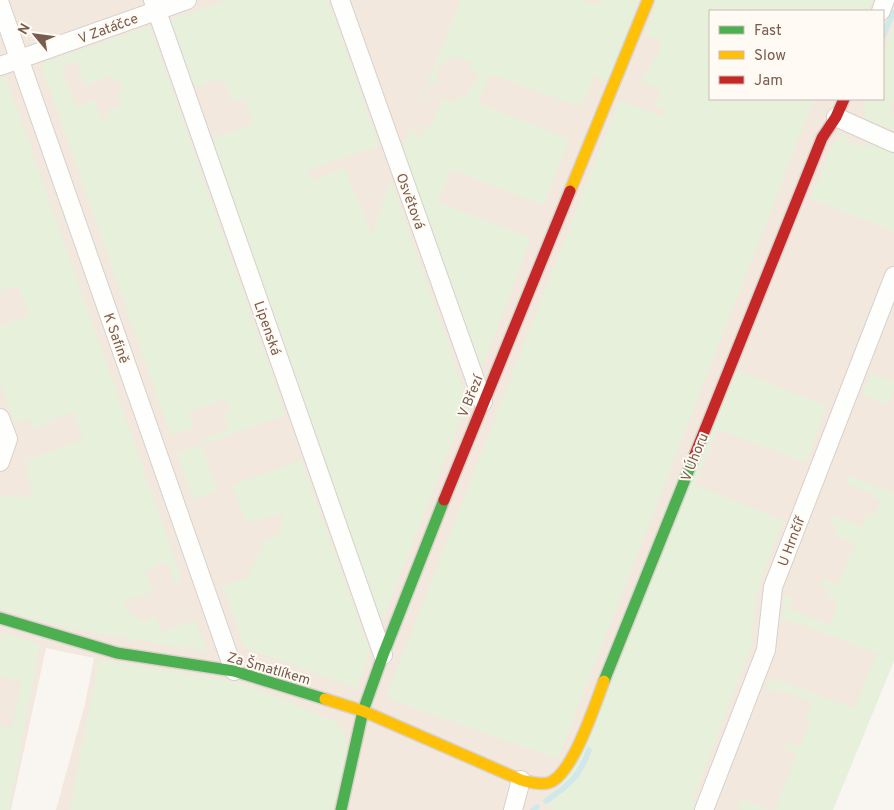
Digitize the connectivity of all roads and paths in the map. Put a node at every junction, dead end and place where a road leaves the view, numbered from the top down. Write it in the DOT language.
graph roads {
  1 [pos="187,0"];
  2 [pos="340,0"];
  3 [pos="648,0"];
  4 [pos="0,4"];
  5 [pos="155,5"];
  6 [pos="19,60"];
  7 [pos="0,66"];
  8 [pos="844,100"];
  9 [pos="836,117"];
  10 [pos="894,143"];
  11 [pos="894,276"];
  12 [pos="483,402"];
  13 [pos="0,418"];
  14 [pos="1,462"];
  15 [pos="0,618"];
  16 [pos="383,655"];
  17 [pos="234,671"];
  18 [pos="363,711"];
  19 [pos="521,780"];
  20 [pos="341,810"];
  21 [pos="513,810"];
  22 [pos="704,810"];
  1 -- 5 [label="street, V Zatáčce"];
  2 -- 12 [label="street, Osvětová"];
  3 -- 12 [label="street, V Březí"];
  4 -- 6 [label="street, K Safině"];
  5 -- 6 [label="street, V Zatáčce"];
  5 -- 16 [label="street, Lipenská"];
  6 -- 7 [label="street, V Zatáčce"];
  6 -- 17 [label="street, K Safině"];
  8 -- 9 [label="street, V Úhoru"];
  9 -- 10 [label="street"];
  9 -- 19 [label="street, V Úhoru"];
  11 -- 22 [label="street, U Hrnčíř"];
  12 -- 16 [label="street, V Březí"];
  13 -- 14 [label="street"];
  15 -- 17 [label="street, Za Šmatlíkem"];
  16 -- 18 [label="street, V Březí"];
  17 -- 18 [label="street, Za Šmatlíkem"];
  18 -- 19 [label="street, Za Šmatlíkem"];
  18 -- 20 [label="street, V Březí"];
  19 -- 21 [label="street"];
}
